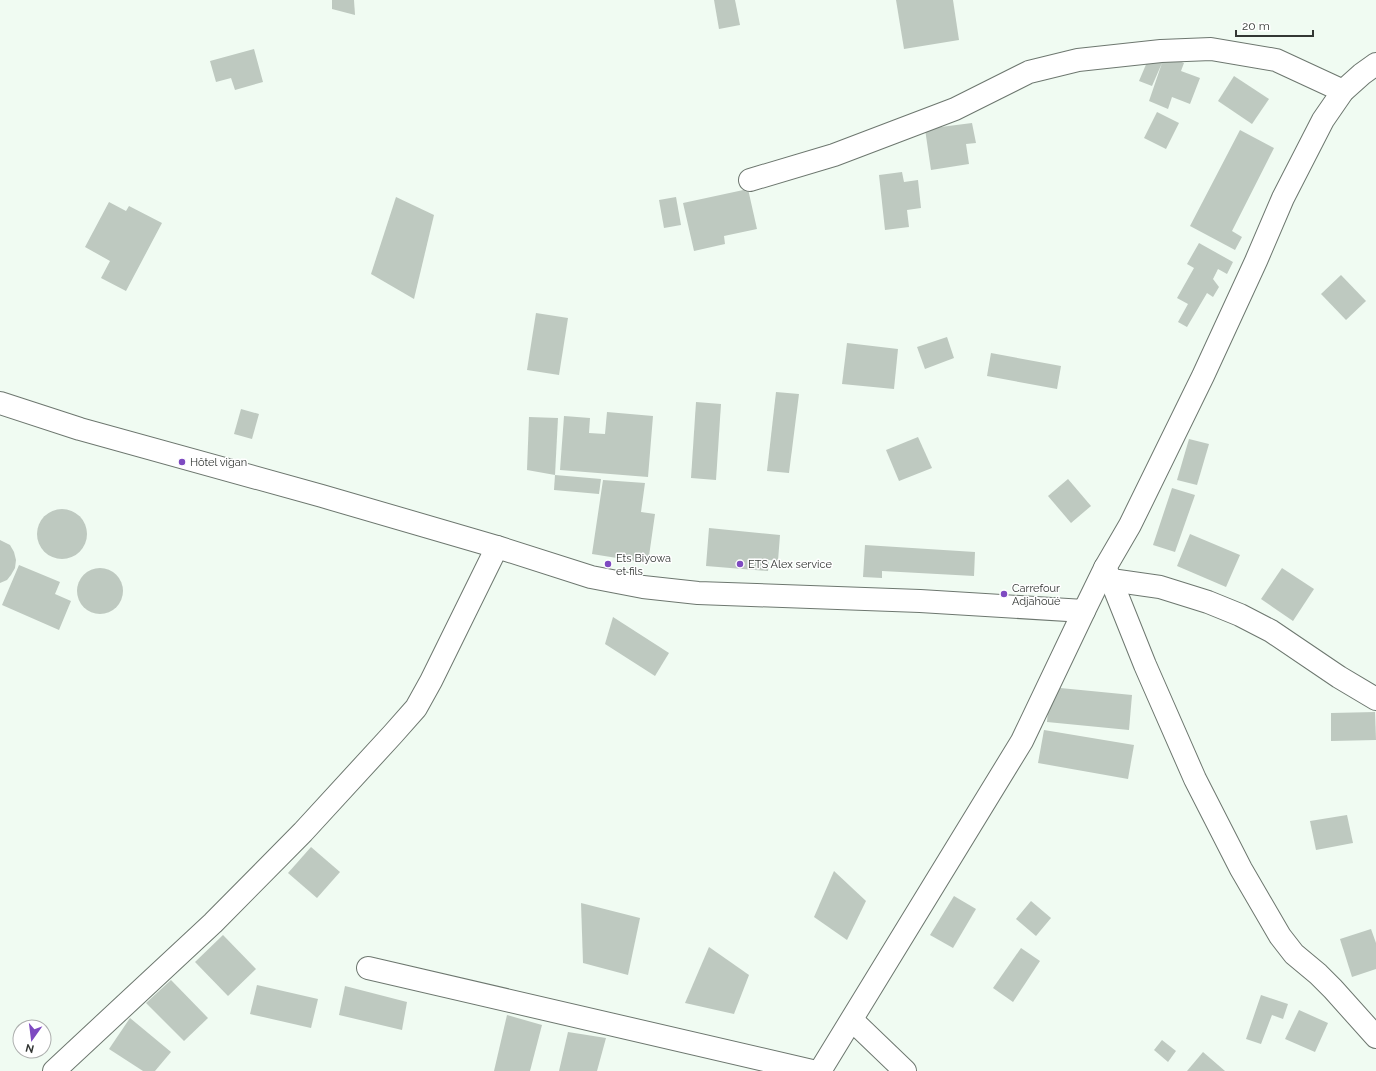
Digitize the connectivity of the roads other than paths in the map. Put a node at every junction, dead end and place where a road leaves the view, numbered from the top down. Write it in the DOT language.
graph roads {
  1 [pos="1376,64"];
  2 [pos="1343,91"];
  3 [pos="750,180"];
  4 [pos="0,403"];
  5 [pos="497,547"];
  6 [pos="1108,574"];
  7 [pos="1084,611"];
  8 [pos="1376,699"];
  9 [pos="368,968"];
  10 [pos="852,1020"];
  11 [pos="1376,1037"];
  12 [pos="54,1071"];
  13 [pos="812,1071"];
  14 [pos="820,1071"];
  15 [pos="905,1071"];
  1 -- 2 [label="street"];
  2 -- 3 [label="street"];
  2 -- 6 [label="street"];
  4 -- 5 [label="street"];
  5 -- 7 [label="street"];
  5 -- 12 [label="street"];
  6 -- 7 [label="street"];
  6 -- 8 [label="street"];
  6 -- 11 [label="street"];
  7 -- 10 [label="street"];
  9 -- 13 [label="street"];
  10 -- 14 [label="street"];
  10 -- 15 [label="street"];
}
